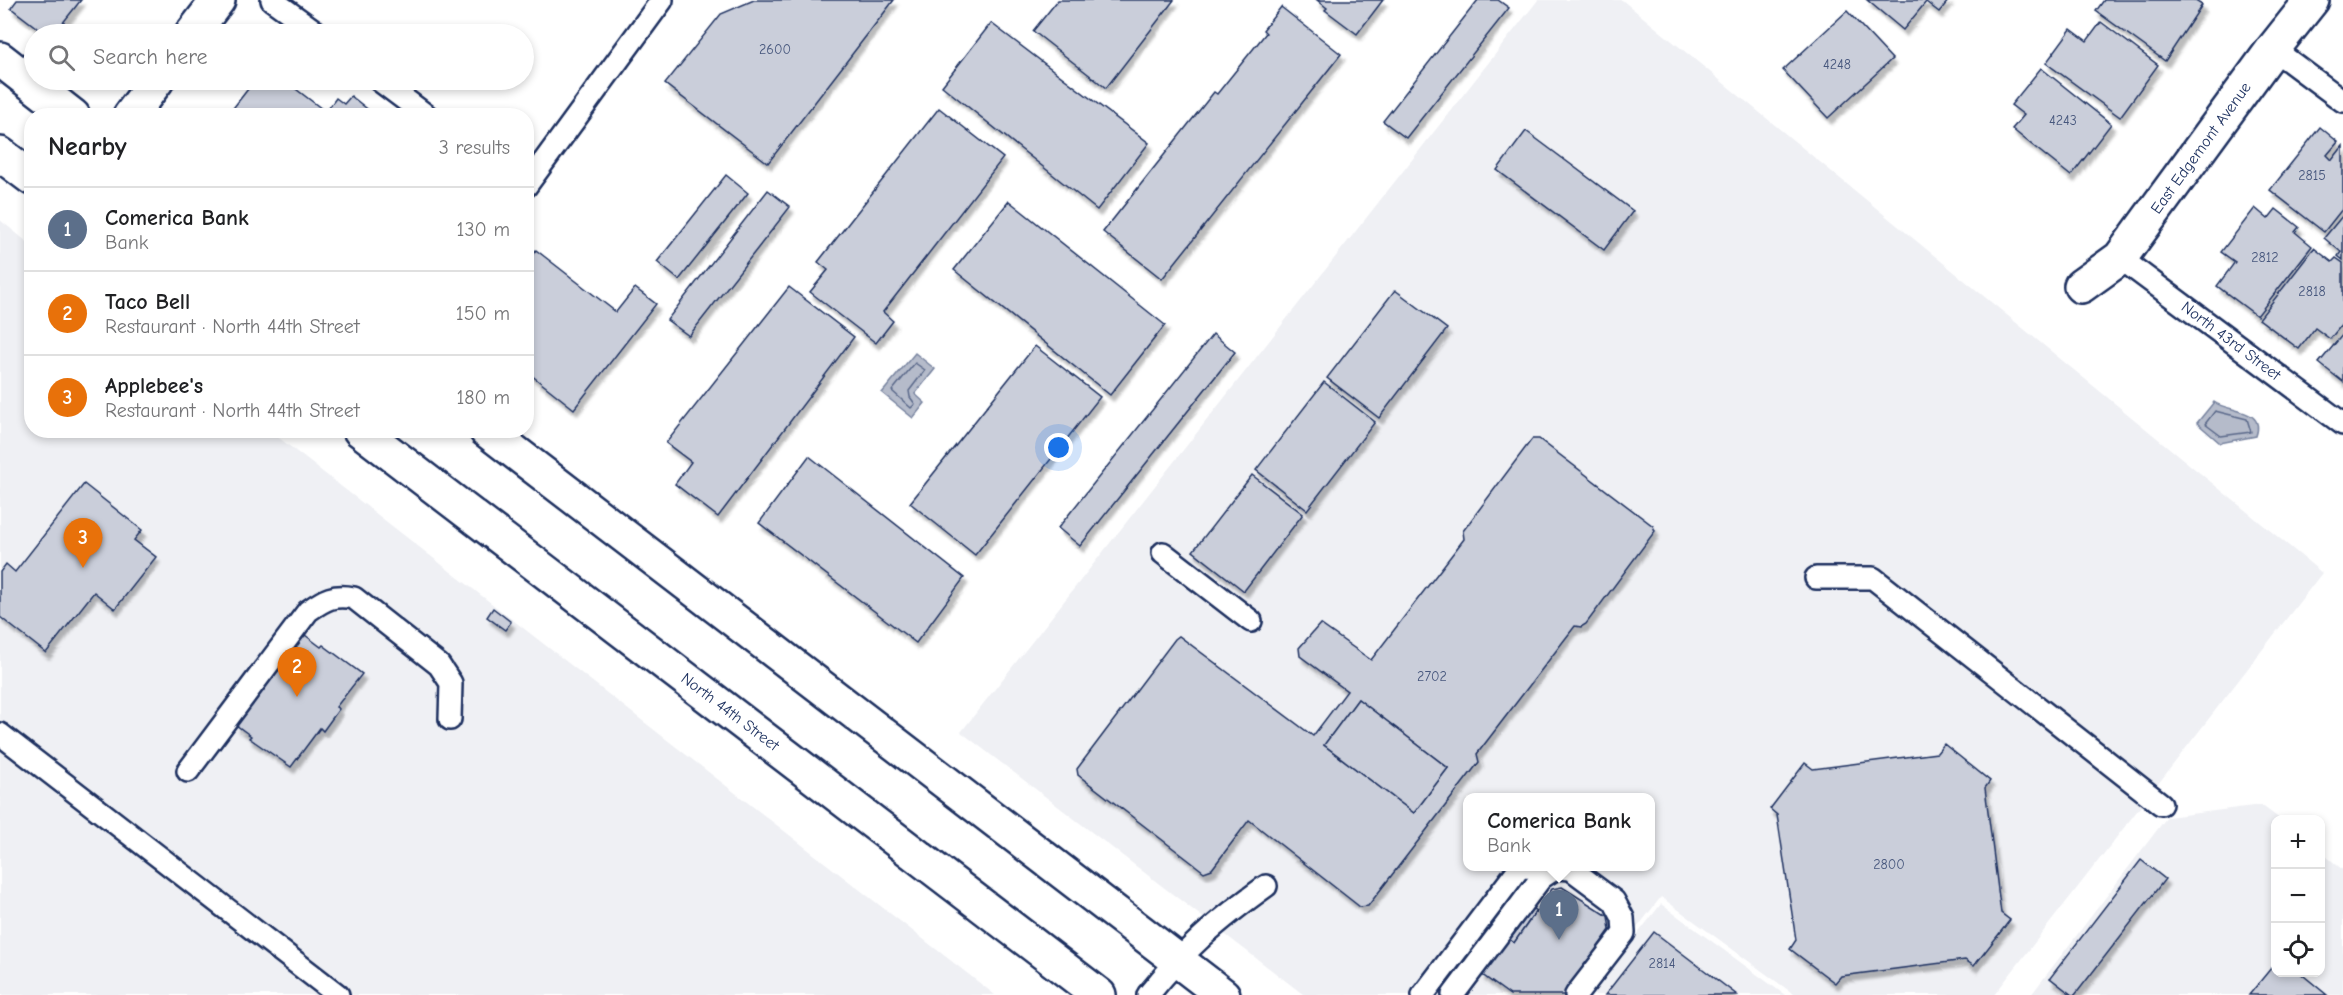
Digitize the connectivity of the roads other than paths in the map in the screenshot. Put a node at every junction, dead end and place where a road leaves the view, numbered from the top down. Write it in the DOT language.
graph roads {
  1 [pos="218,0"];
  2 [pos="272,0"];
  3 [pos="662,0"];
  4 [pos="2312,0"];
  5 [pos="200,24"];
  6 [pos="305,24"];
  7 [pos="2273,49"];
  8 [pos="0,59"];
  9 [pos="24,78"];
  10 [pos="40,90"];
  11 [pos="149,90"];
  12 [pos="392,90"];
  13 [pos="2343,101"];
  14 [pos="63,108"];
  15 [pos="135,108"];
  16 [pos="416,108"];
  17 [pos="0,154"];
  18 [pos="24,172"];
  19 [pos="534,175"];
  20 [pos="2120,258"];
  21 [pos="2081,286"];
  22 [pos="2343,424"];
  23 [pos="370,438"];
  24 [pos="496,438"];
  25 [pos="1163,553"];
  26 [pos="1816,578"];
  27 [pos="1251,621"];
  28 [pos="450,719"];
  29 [pos="0,735"];
  30 [pos="188,771"];
  31 [pos="2161,804"];
  32 [pos="1517,871"];
  33 [pos="1552,871"];
  34 [pos="1574,871"];
  35 [pos="1266,886"];
  36 [pos="1177,959"];
  37 [pos="338,995"];
  38 [pos="1099,995"];
  39 [pos="1148,995"];
  40 [pos="1223,995"];
  41 [pos="1423,995"];
  42 [pos="1454,995"];
  43 [pos="1576,995"];
  1 -- 5 [label="main road"];
  2 -- 6 [label="lane"];
  3 -- 19 [label="lane"];
  4 -- 7 [label="main road, East Edgemont Avenue"];
  7 -- 13 [label="lane"];
  7 -- 20 [label="main road, East Edgemont Avenue"];
  8 -- 9 [label="main road"];
  10 -- 14 [label="main road"];
  11 -- 15 [label="main road"];
  12 -- 16 [label="lane"];
  17 -- 18 [label="main road"];
  20 -- 21 [label="main road, East Edgemont Avenue"];
  20 -- 22 [label="lane, North 43rd Street"];
  23 -- 38 [label="main road, North 44th Street"];
  24 -- 36 [label="main road"];
  25 -- 27 [label="lane"];
  26 -- 31 [label="lane"];
  28 -- 30 [label="lane"];
  29 -- 37 [label="lane"];
  32 -- 41 [label="lane"];
  33 -- 42 [label="lane"];
  34 -- 43 [label="lane"];
  35 -- 36 [label="lane"];
  36 -- 39 [label="lane"];
  36 -- 40 [label="main road"];
}
